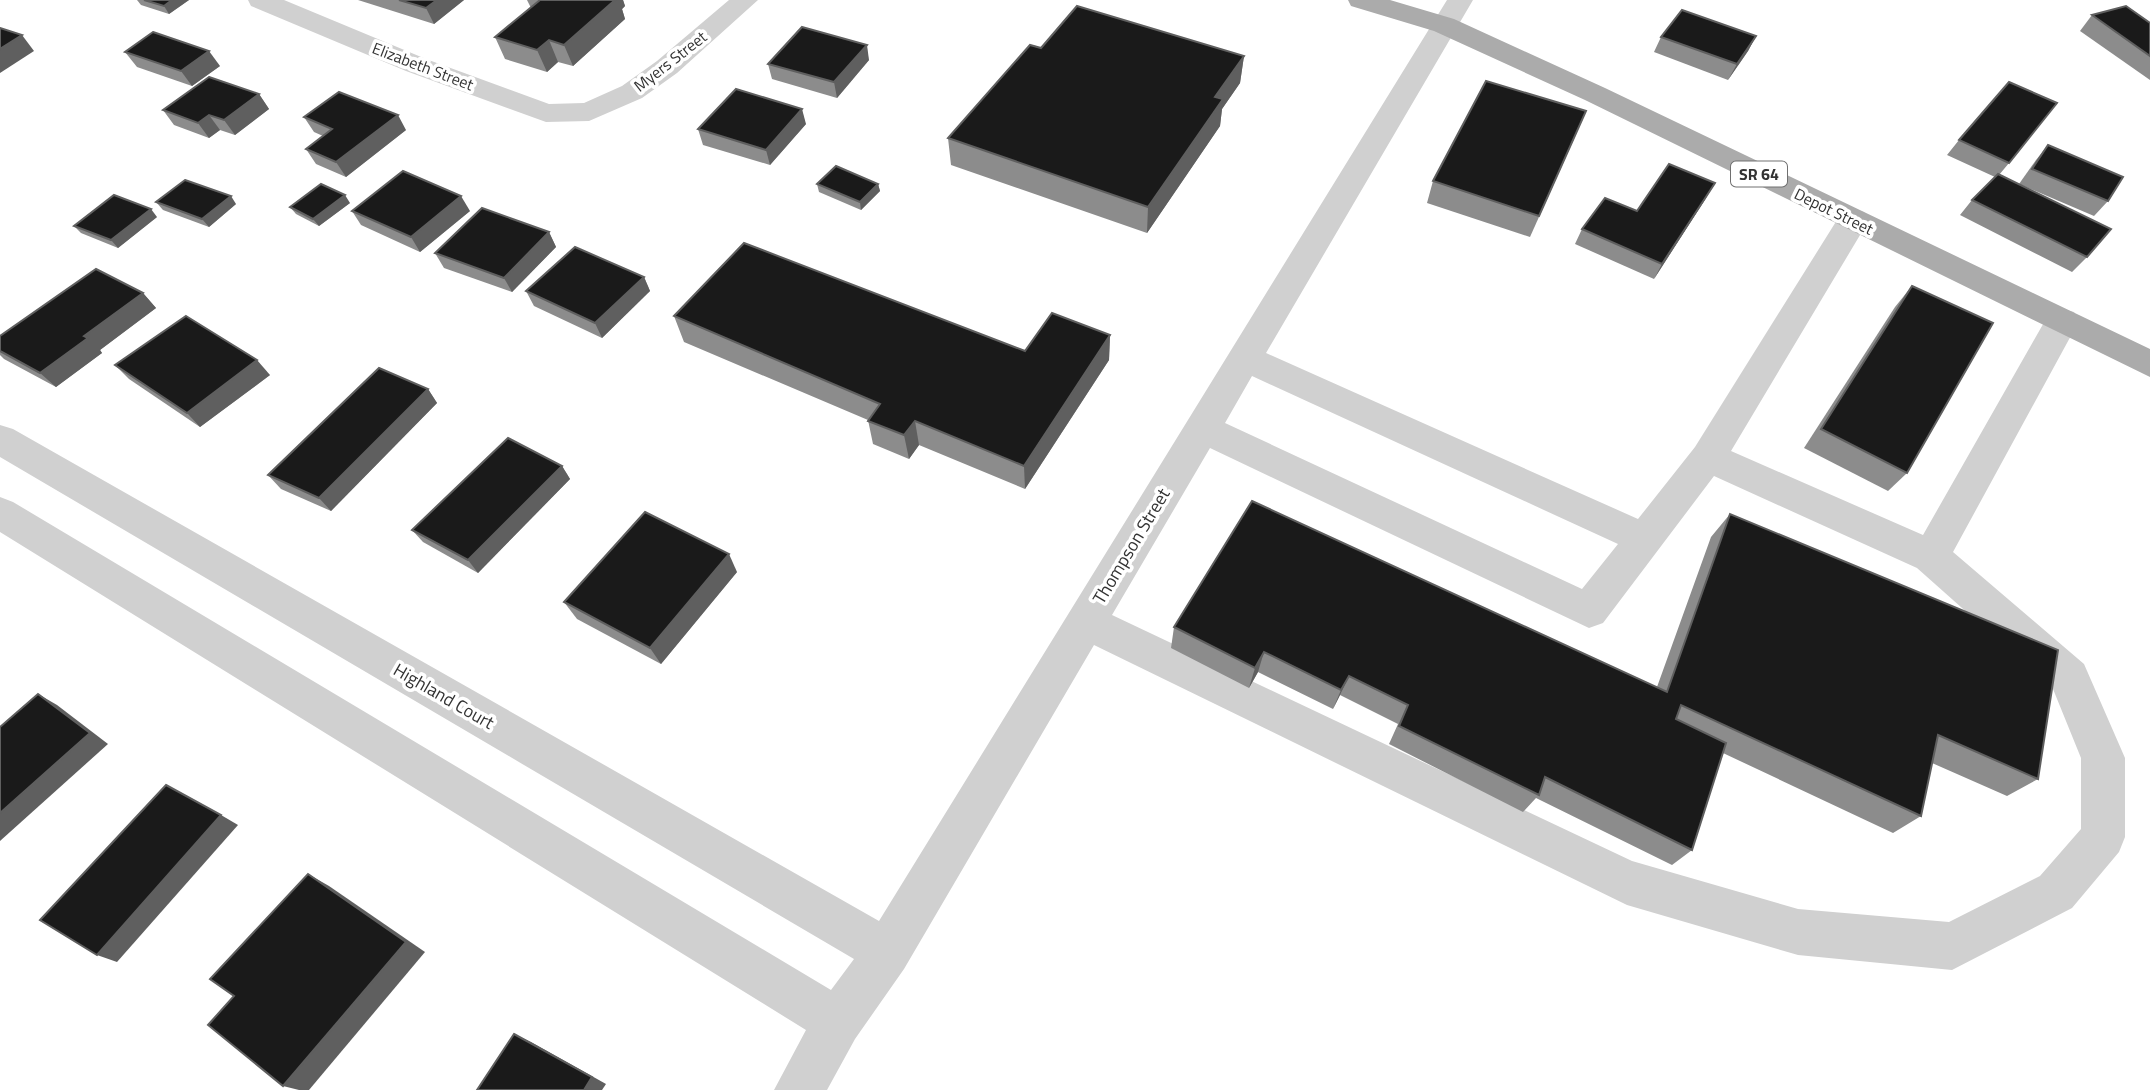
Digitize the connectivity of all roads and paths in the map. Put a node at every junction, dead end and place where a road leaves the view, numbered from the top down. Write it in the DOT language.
graph roads {
  1 [pos="261,0"];
  2 [pos="745,0"];
  3 [pos="1361,0"];
  4 [pos="1452,13"];
  5 [pos="589,112"];
  6 [pos="1853,220"];
  7 [pos="2062,321"];
  8 [pos="1244,358"];
  9 [pos="2150,364"];
  10 [pos="1202,428"];
  11 [pos="0,439"];
  12 [pos="1708,457"];
  13 [pos="0,513"];
  14 [pos="1645,539"];
  15 [pos="1931,556"];
  16 [pos="1086,622"];
  17 [pos="887,953"];
  18 [pos="838,1022"];
  19 [pos="799,1090"];
  1 -- 5 [label="street, Elizabeth Street"];
  2 -- 5 [label="street, Myers Street"];
  3 -- 4 [label="main road, Depot Street / SR 64"];
  4 -- 6 [label="main road, Depot Street / SR 64"];
  4 -- 8 [label="street, Thompson Street"];
  6 -- 7 [label="main road, Depot Street / SR 64"];
  6 -- 12 [label="street"];
  7 -- 9 [label="main road, Depot Street / SR 64"];
  7 -- 15 [label="street"];
  8 -- 10 [label="street, Thompson Street"];
  8 -- 14 [label="street"];
  10 -- 14 [label="street"];
  10 -- 16 [label="street, Thompson Street"];
  11 -- 17 [label="street, Highland Court"];
  12 -- 14 [label="street"];
  12 -- 15 [label="street"];
  13 -- 18 [label="street"];
  15 -- 16 [label="street"];
  16 -- 17 [label="street, Thompson Street"];
  17 -- 18 [label="street, Thompson Street"];
  18 -- 19 [label="street, Thompson Street"];
}
